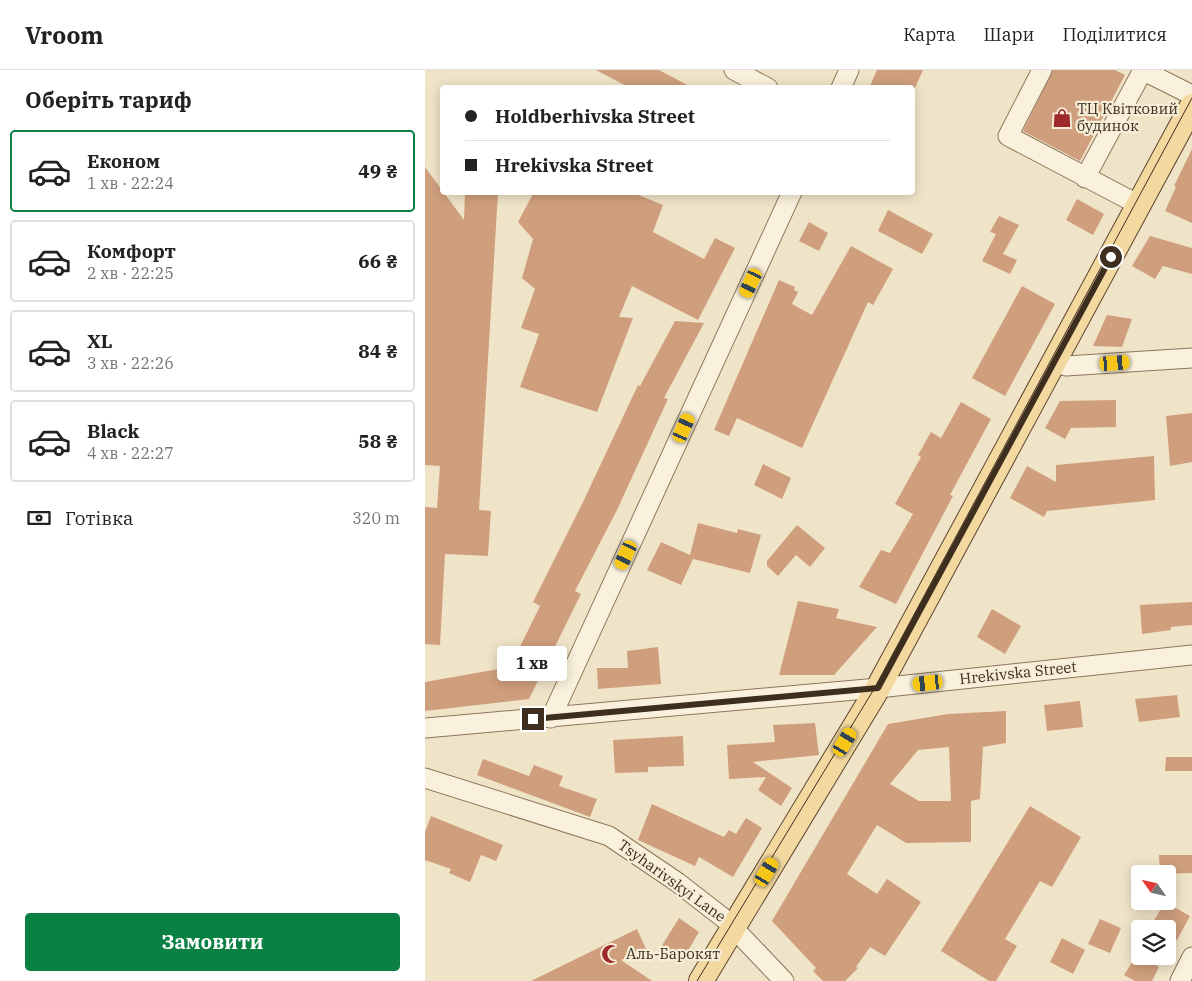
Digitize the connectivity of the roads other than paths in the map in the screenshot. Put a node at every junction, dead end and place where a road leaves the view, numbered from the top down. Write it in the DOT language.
graph roads {
  1 [pos="734,70"];
  2 [pos="849,70"];
  3 [pos="1042,70"];
  4 [pos="1142,70"];
  5 [pos="762,85"];
  6 [pos="842,85"];
  7 [pos="1192,96"];
  8 [pos="1192,106"];
  9 [pos="1085,178"];
  10 [pos="791,195"];
  11 [pos="1139,205"];
  12 [pos="1192,358"];
  13 [pos="1054,361"];
  14 [pos="1192,655"];
  15 [pos="878,688"];
  16 [pos="551,718"];
  17 [pos="425,728"];
  18 [pos="425,778"];
  19 [pos="734,928"];
  20 [pos="1192,957"];
  21 [pos="701,981"];
  22 [pos="783,981"];
  23 [pos="1180,981"];
  1 -- 5 [label="street"];
  2 -- 6 [label="street"];
  3 -- 9 [label="street"];
  4 -- 7 [label="street"];
  4 -- 9 [label="street"];
  8 -- 11 [label="main road"];
  9 -- 11 [label="street"];
  10 -- 16 [label="street"];
  11 -- 13 [label="main road"];
  12 -- 13 [label="street"];
  13 -- 15 [label="main road"];
  14 -- 15 [label="street, Hrekivska Street"];
  15 -- 16 [label="street, Hrekivska Street"];
  15 -- 19 [label="main road"];
  16 -- 17 [label="street, Hrekivska Street"];
  18 -- 19 [label="street, Tsyharivskyi Lane"];
  19 -- 21 [label="main road"];
  19 -- 22 [label="street, Tsyharivskyi Lane"];
  20 -- 23 [label="street"];
}
